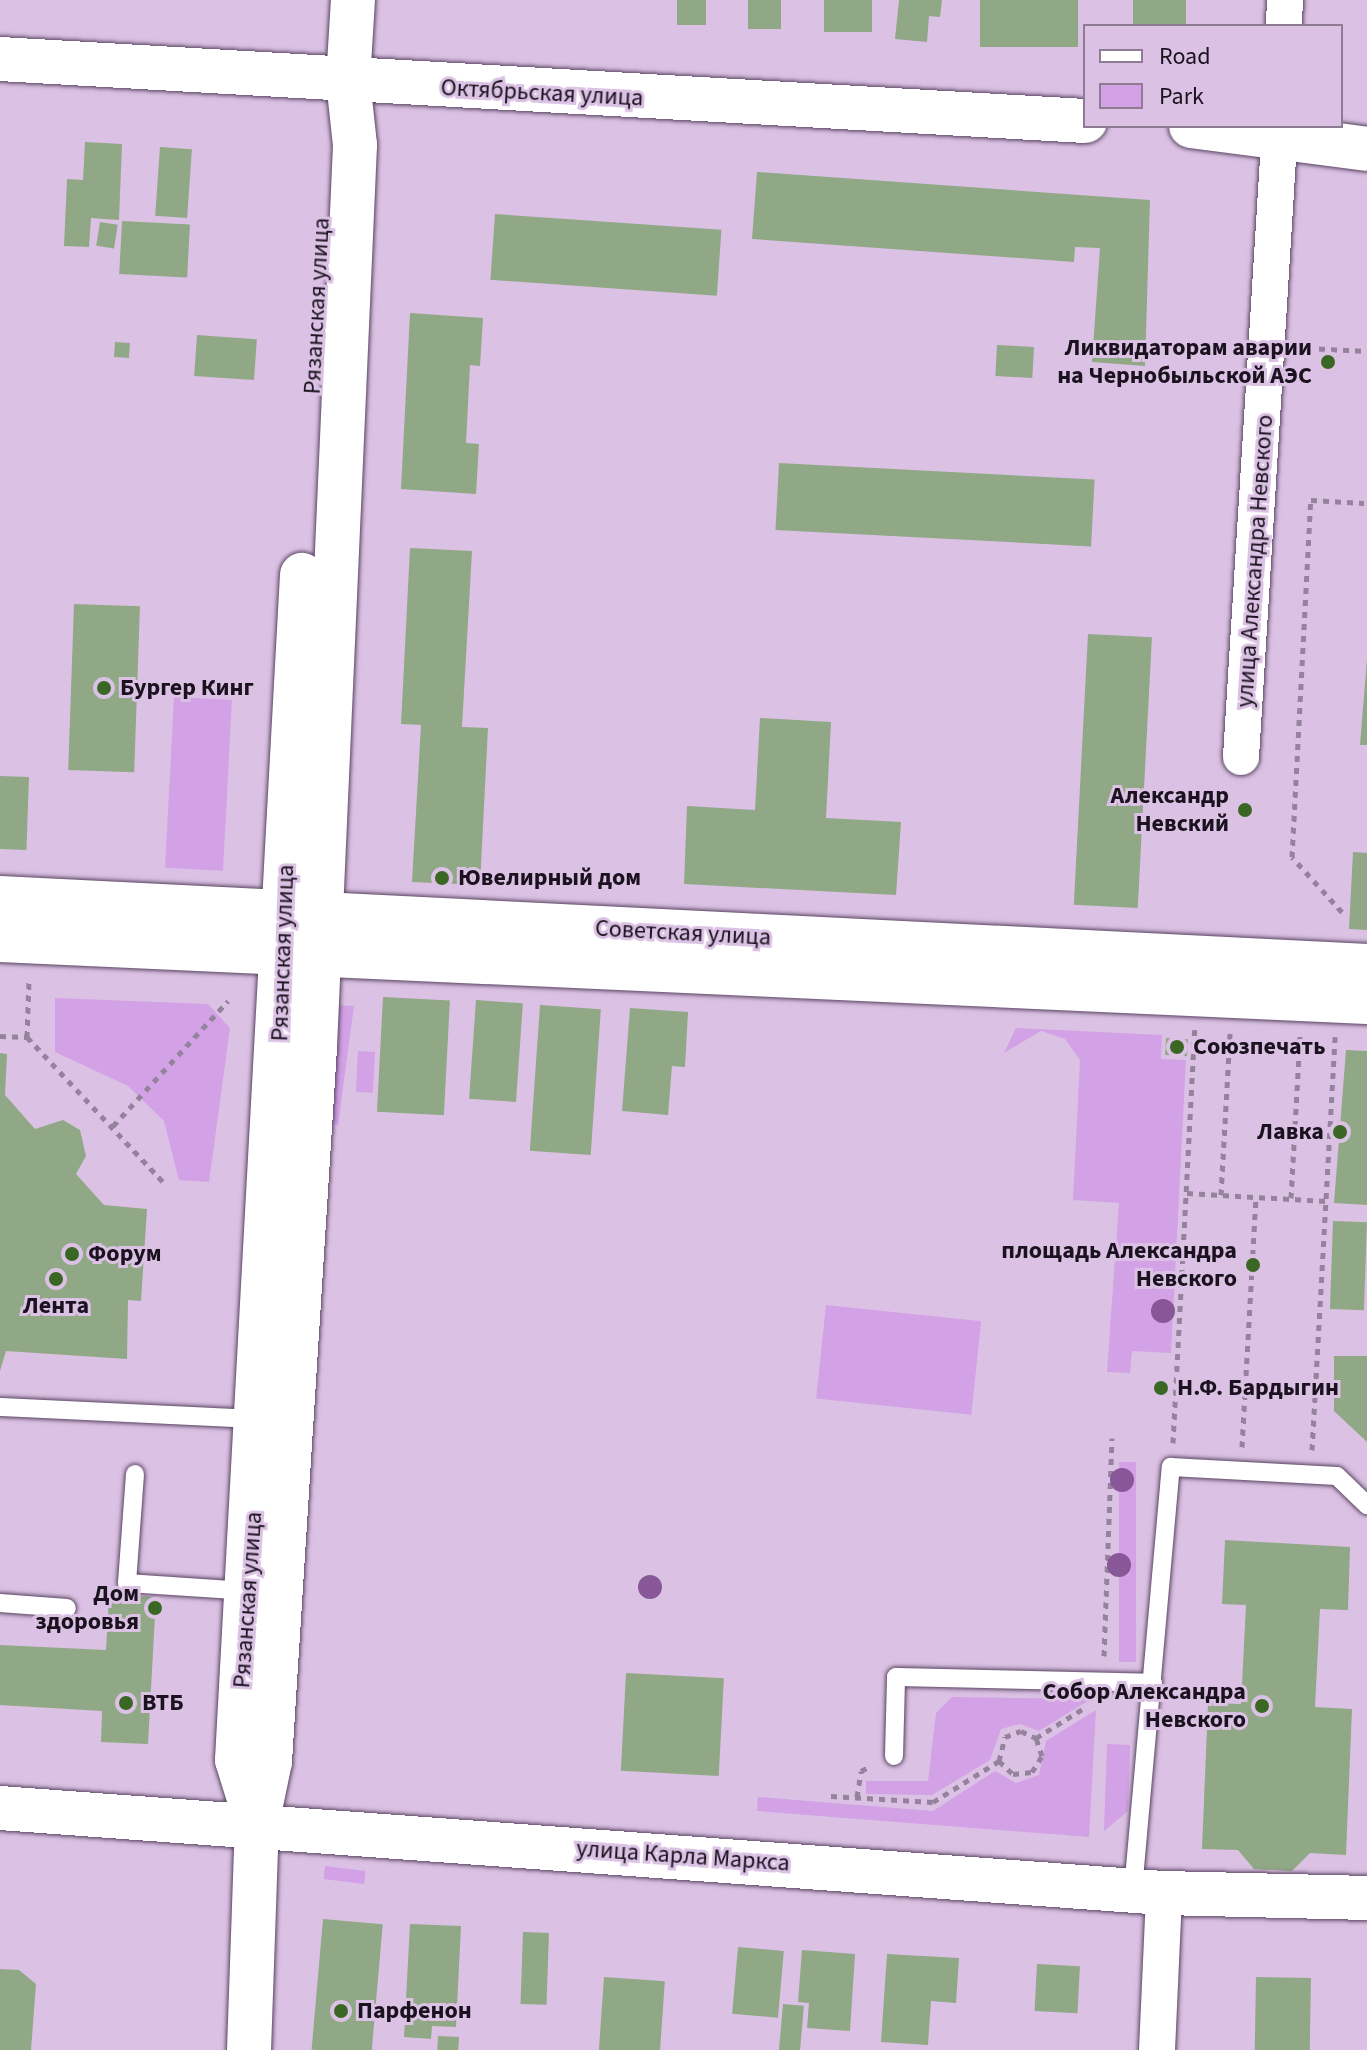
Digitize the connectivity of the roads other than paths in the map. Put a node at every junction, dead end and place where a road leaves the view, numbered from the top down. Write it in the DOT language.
graph roads {
  1 [pos="353,0"];
  2 [pos="1285,0"];
  3 [pos="1284,24"];
  4 [pos="0,59"];
  5 [pos="348,81"];
  6 [pos="1083,121"];
  7 [pos="1227,128"];
  8 [pos="1280,131"];
  9 [pos="1367,149"];
  10 [pos="1241,757"];
  11 [pos="0,898"];
  12 [pos="301,934"];
  13 [pos="0,940"];
  14 [pos="1367,966"];
  15 [pos="1367,1002"];
  16 [pos="0,1407"];
  17 [pos="259,1419"];
  18 [pos="135,1474"];
  19 [pos="1367,1505"];
  20 [pos="248,1591"];
  21 [pos="0,1603"];
  22 [pos="67,1608"];
  23 [pos="1153,1683"];
  24 [pos="894,1756"];
  25 [pos="0,1808"];
  26 [pos="257,1824"];
  27 [pos="1149,1892"];
  28 [pos="1367,1898"];
  29 [pos="249,2050"];
  30 [pos="1157,2050"];
  1 -- 5 [label="main road, Рязанская улица"];
  2 -- 3 [label="street"];
  4 -- 5 [label="main road, Октябрьская улица"];
  5 -- 6 [label="main road, Октябрьская улица"];
  5 -- 12 [label="main road, Рязанская улица"];
  7 -- 8 [label="main road"];
  8 -- 9 [label="main road"];
  8 -- 10 [label="street, улица Александра Невского"];
  11 -- 12 [label="main road, Советская улица"];
  12 -- 13 [label="main road, Советская улица"];
  12 -- 14 [label="main road, Советская улица"];
  12 -- 15 [label="main road, Советская улица"];
  12 -- 17 [label="main road, Рязанская улица"];
  12 -- 26 [label="main road, Рязанская улица"];
  16 -- 17 [label="lane"];
  17 -- 20 [label="main road, Рязанская улица"];
  18 -- 20 [label="lane"];
  19 -- 23 [label="lane"];
  20 -- 26 [label="main road, Рязанская улица"];
  21 -- 22 [label="lane"];
  23 -- 24 [label="lane"];
  23 -- 27 [label="lane"];
  25 -- 26 [label="main road, улица Карла Маркса"];
  26 -- 27 [label="main road, улица Карла Маркса"];
  26 -- 29 [label="main road, Рязанская улица"];
  27 -- 28 [label="main road, улица Карла Маркса"];
  27 -- 30 [label="street"];
}
